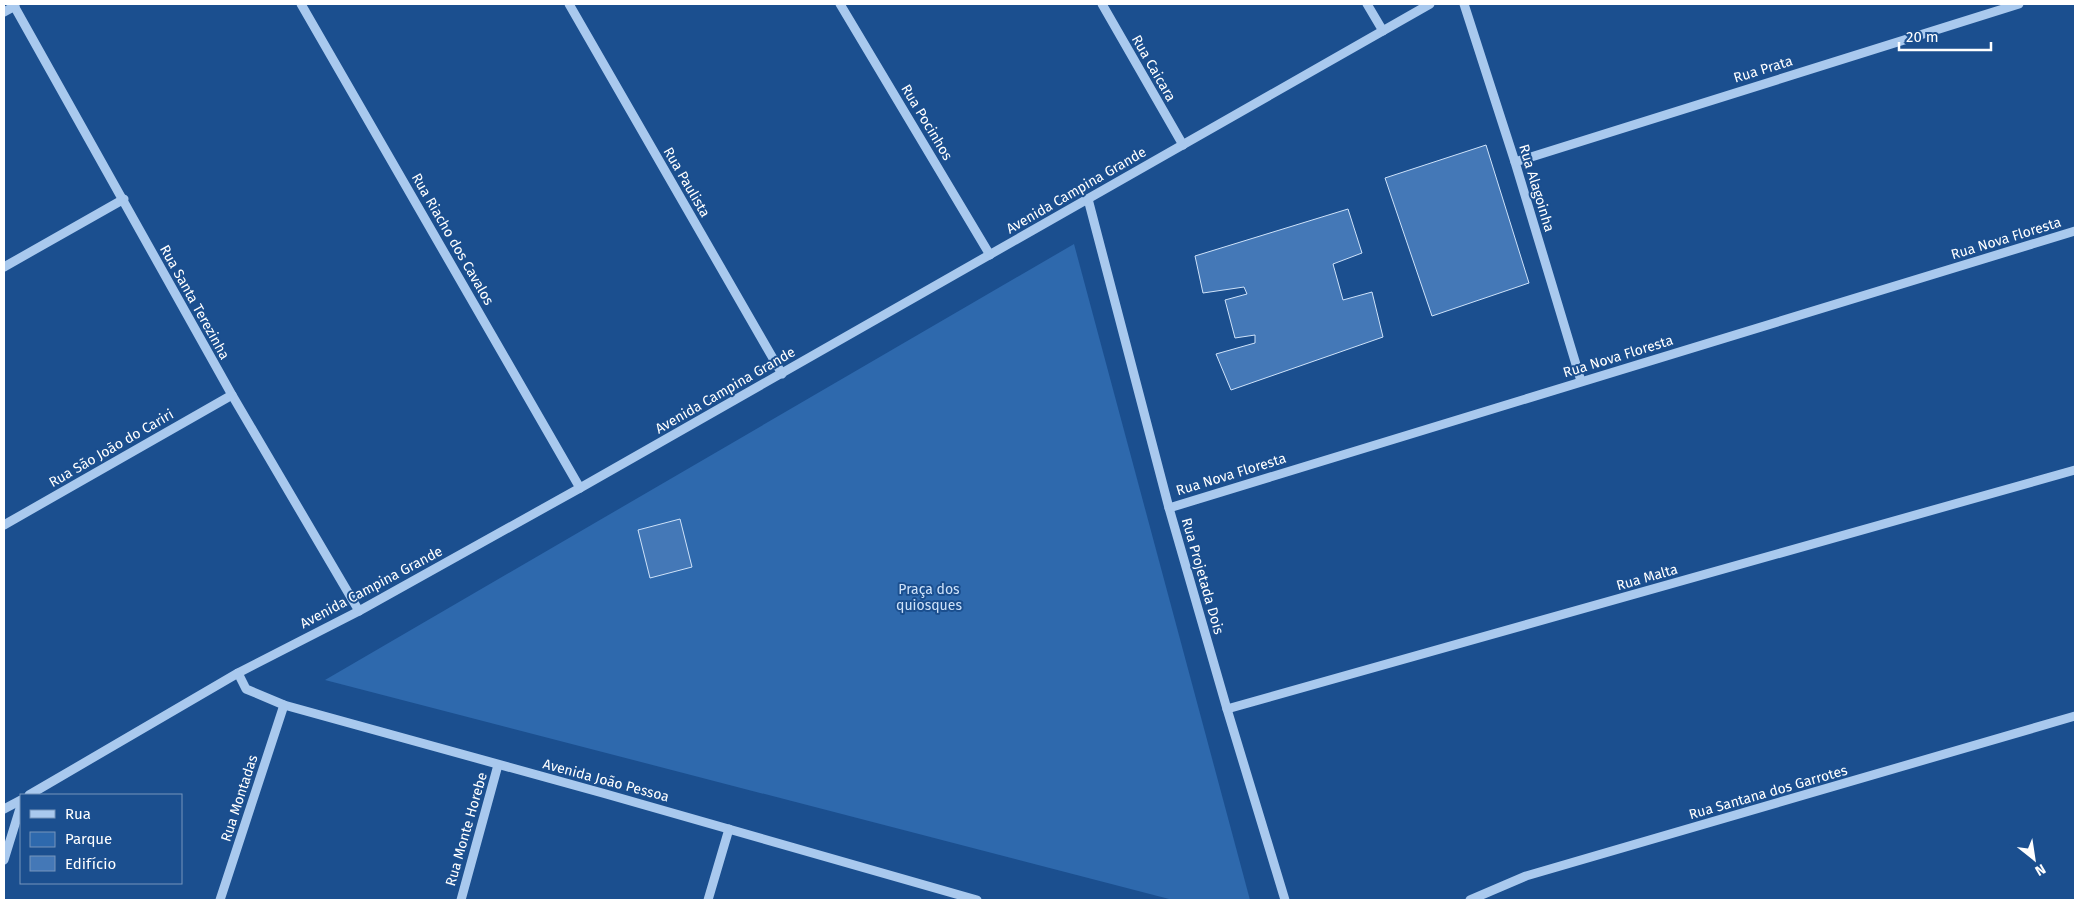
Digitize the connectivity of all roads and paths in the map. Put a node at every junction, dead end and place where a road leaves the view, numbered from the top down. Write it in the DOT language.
graph roads {
  1 [pos="301,4"];
  2 [pos="569,4"];
  3 [pos="840,4"];
  4 [pos="1102,4"];
  5 [pos="1367,4"];
  6 [pos="1430,4"];
  7 [pos="1464,4"];
  8 [pos="2019,4"];
  9 [pos="14,5"];
  10 [pos="4,12"];
  11 [pos="1383,31"];
  12 [pos="1183,145"];
  13 [pos="1515,162"];
  14 [pos="124,199"];
  15 [pos="1088,199"];
  16 [pos="2075,231"];
  17 [pos="990,255"];
  18 [pos="4,267"];
  19 [pos="782,374"];
  20 [pos="1581,381"];
  21 [pos="232,395"];
  22 [pos="2075,470"];
  23 [pos="580,488"];
  24 [pos="1169,508"];
  25 [pos="4,525"];
  26 [pos="359,610"];
  27 [pos="238,673"];
  28 [pos="284,705"];
  29 [pos="1227,709"];
  30 [pos="2075,716"];
  31 [pos="498,765"];
  32 [pos="31,794"];
  33 [pos="20,801"];
  34 [pos="20,808"];
  35 [pos="4,809"];
  36 [pos="729,829"];
  37 [pos="4,860"];
  38 [pos="945,896"];
  39 [pos="220,900"];
  40 [pos="461,900"];
  41 [pos="708,900"];
  42 [pos="977,900"];
  43 [pos="1285,900"];
  44 [pos="1470,900"];
  1 -- 23 [label="street, Rua Riacho dos Cavalos"];
  2 -- 19 [label="street, Rua Paulista"];
  3 -- 17 [label="street, Rua Pocinhos"];
  4 -- 12 [label="street, Rua Caicara"];
  5 -- 11 [label="street"];
  6 -- 11 [label="street, Avenida Campina Grande"];
  7 -- 13 [label="street, Rua Alagoinha"];
  8 -- 13 [label="street, Rua Prata"];
  9 -- 10 [label="street"];
  9 -- 14 [label="street, Rua Santa Terezinha"];
  11 -- 12 [label="street, Avenida Campina Grande"];
  12 -- 15 [label="street, Avenida Campina Grande"];
  13 -- 20 [label="street, Rua Alagoinha"];
  14 -- 18 [label="street"];
  14 -- 21 [label="street, Rua Santa Terezinha"];
  15 -- 17 [label="street, Avenida Campina Grande"];
  15 -- 24 [label="street, Rua Projetada Dois"];
  16 -- 20 [label="street, Rua Nova Floresta"];
  17 -- 19 [label="street, Avenida Campina Grande"];
  19 -- 23 [label="street, Avenida Campina Grande"];
  20 -- 24 [label="street, Rua Nova Floresta"];
  21 -- 25 [label="street, Rua São João do Cariri"];
  21 -- 26 [label="street, Rua Santa Terezinha"];
  22 -- 29 [label="street, Rua Malta"];
  23 -- 26 [label="street, Avenida Campina Grande"];
  24 -- 29 [label="street, Rua Projetada Dois"];
  26 -- 27 [label="street, Avenida Campina Grande"];
  27 -- 28 [label="street, Avenida João Pessoa"];
  27 -- 32 [label="street, Avenida Campina Grande"];
  28 -- 31 [label="street, Avenida João Pessoa"];
  28 -- 39 [label="street, Rua Montadas"];
  29 -- 43 [label="street, Rua Projetada Dois"];
  30 -- 44 [label="street, Rua Santana dos Garrotes"];
  31 -- 36 [label="street, Avenida João Pessoa"];
  31 -- 40 [label="street, Rua Monte Horebe"];
  33 -- 35 [label="street"];
  34 -- 37 [label="street"];
  36 -- 38 [label="street, Avenida João Pessoa"];
  36 -- 41 [label="street"];
  38 -- 42 [label="street, Avenida João Pessoa"];
}
